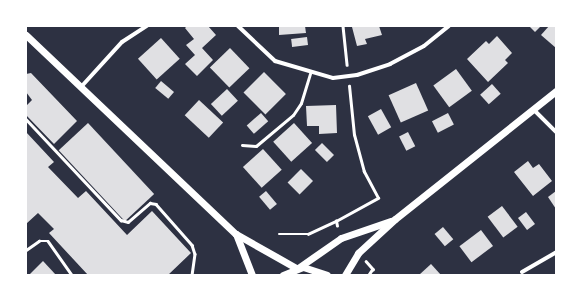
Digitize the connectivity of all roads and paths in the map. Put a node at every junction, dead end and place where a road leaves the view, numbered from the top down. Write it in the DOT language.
graph roads {
  1 [pos="147,26"];
  2 [pos="238,26"];
  3 [pos="343,26"];
  4 [pos="449,26"];
  5 [pos="26,35"];
  6 [pos="310,73"];
  7 [pos="348,76"];
  8 [pos="81,87"];
  9 [pos="556,91"];
  10 [pos="534,110"];
  11 [pos="26,119"];
  12 [pos="556,132"];
  13 [pos="242,145"];
  14 [pos="395,219"];
  15 [pos="336,221"];
  16 [pos="236,234"];
  17 [pos="279,234"];
  18 [pos="341,238"];
  19 [pos="26,250"];
  20 [pos="556,252"];
  21 [pos="358,253"];
  22 [pos="297,268"];
  23 [pos="522,272"];
  24 [pos="72,275"];
  25 [pos="192,275"];
  26 [pos="252,275"];
  27 [pos="283,275"];
  28 [pos="327,275"];
  29 [pos="345,275"];
  30 [pos="368,275"];
  1 -- 8 [label="street"];
  2 -- 6 [label="street"];
  3 -- 7 [label="path"];
  4 -- 7 [label="street"];
  5 -- 8 [label="street"];
  6 -- 7 [label="street"];
  6 -- 13 [label="lane"];
  7 -- 15 [label="path"];
  8 -- 16 [label="street"];
  9 -- 10 [label="street"];
  10 -- 12 [label="street"];
  10 -- 14 [label="street"];
  11 -- 25 [label="path"];
  14 -- 18 [label="street"];
  14 -- 21 [label="street"];
  15 -- 17 [label="path"];
  15 -- 18 [label="path"];
  16 -- 22 [label="street"];
  16 -- 26 [label="street"];
  18 -- 22 [label="street"];
  19 -- 24 [label="path"];
  20 -- 23 [label="street"];
  21 -- 29 [label="street"];
  21 -- 30 [label="path"];
  22 -- 27 [label="street"];
  22 -- 28 [label="street"];
}
